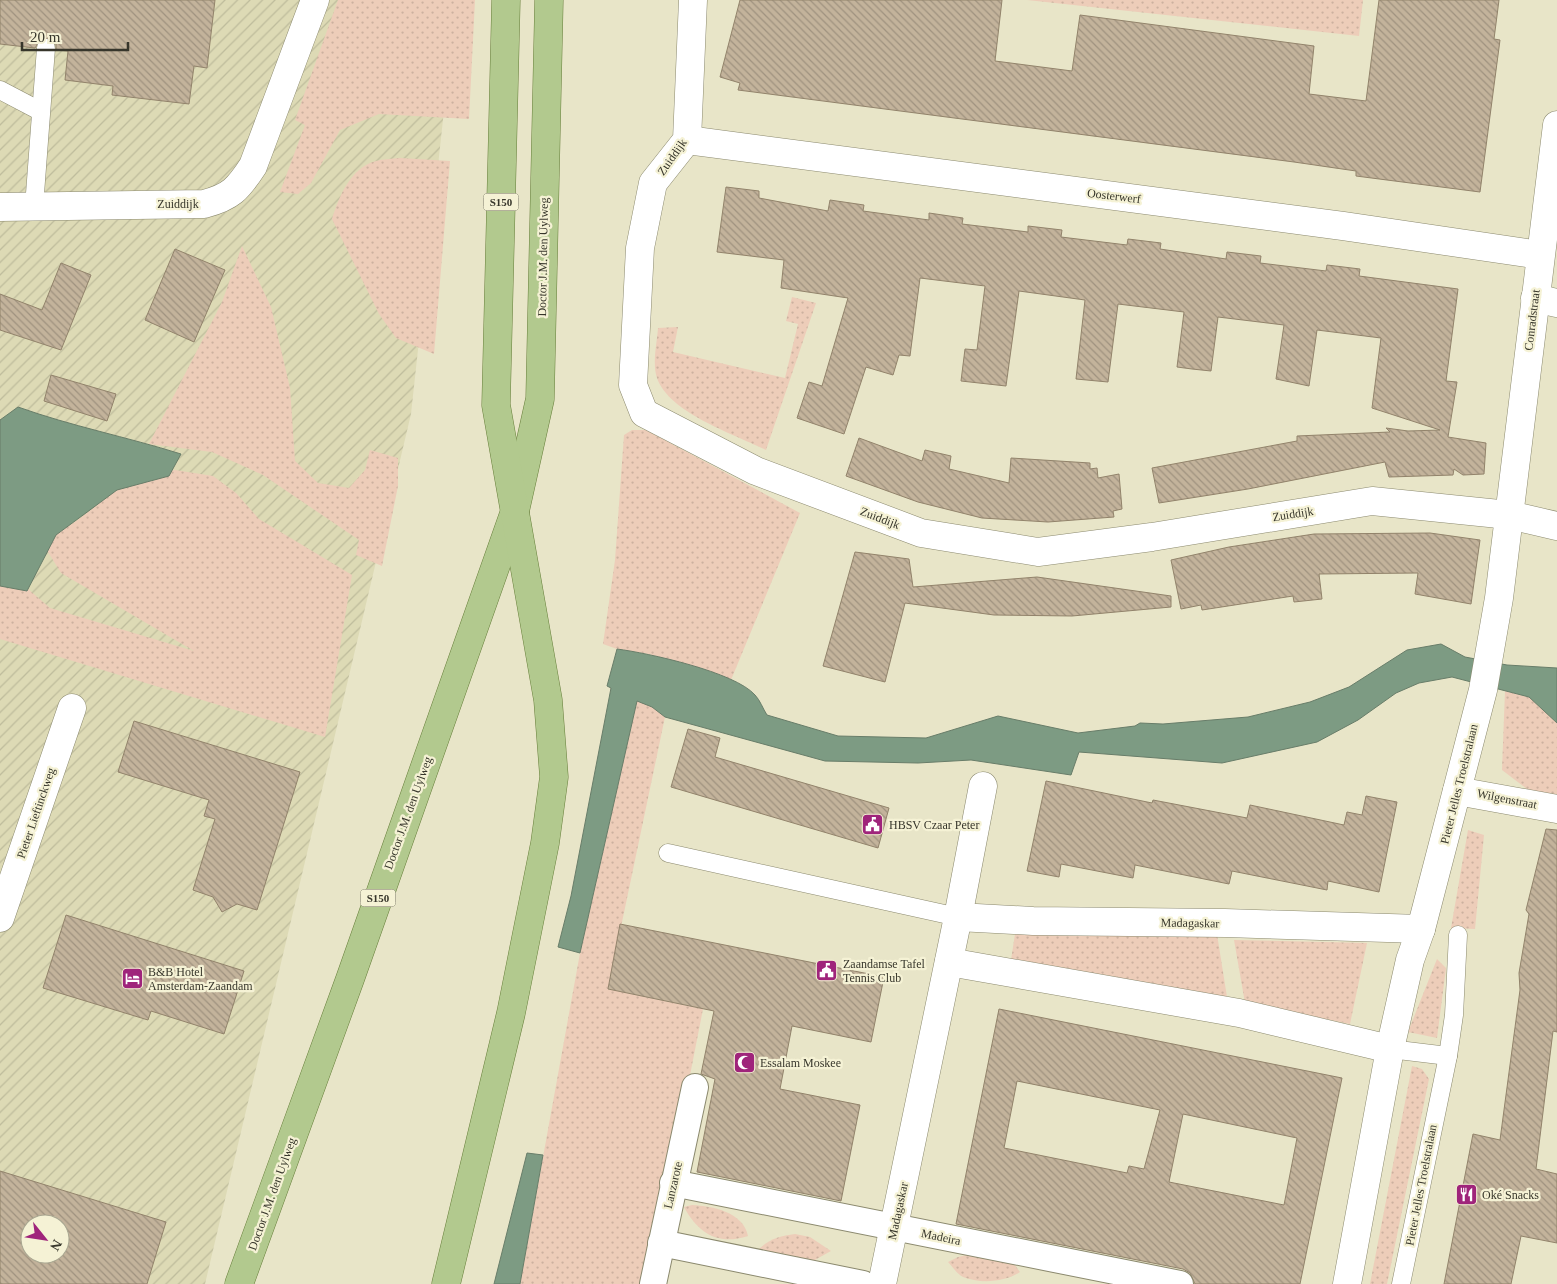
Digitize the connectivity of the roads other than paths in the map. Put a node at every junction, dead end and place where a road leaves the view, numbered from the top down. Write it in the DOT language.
graph roads {
  1 [pos="315,0"];
  2 [pos="506,0"];
  3 [pos="549,0"];
  4 [pos="693,0"];
  5 [pos="46,48"];
  6 [pos="0,90"];
  7 [pos="40,111"];
  8 [pos="1557,125"];
  9 [pos="687,140"];
  10 [pos="0,207"];
  11 [pos="34,207"];
  12 [pos="1540,254"];
  13 [pos="1546,300"];
  14 [pos="515,511"];
  15 [pos="1509,516"];
  16 [pos="1557,526"];
  17 [pos="72,708"];
  18 [pos="983,786"];
  19 [pos="1457,790"];
  20 [pos="1557,809"];
  21 [pos="668,853"];
  22 [pos="0,918"];
  23 [pos="958,918"];
  24 [pos="1421,929"];
  25 [pos="1458,935"];
  26 [pos="948,962"];
  27 [pos="1390,1049"];
  28 [pos="1448,1056"];
  29 [pos="695,1088"];
  30 [pos="673,1183"];
  31 [pos="894,1228"];
  32 [pos="661,1243"];
  33 [pos="239,1284"];
  34 [pos="446,1284"];
  35 [pos="653,1284"];
  36 [pos="863,1284"];
  37 [pos="882,1284"];
  38 [pos="1180,1284"];
  39 [pos="1346,1284"];
  40 [pos="1401,1284"];
  1 -- 11 [label="street, Zuiddijk"];
  2 -- 14 [label="main road, Doctor J.M. den Uylweg / S150"];
  3 -- 14 [label="main road, Doctor J.M. den Uylweg / S150"];
  4 -- 9 [label="street, Zuiddijk"];
  5 -- 7 [label="lane"];
  6 -- 7 [label="lane"];
  7 -- 11 [label="lane"];
  8 -- 12 [label="street, Conradstraat"];
  9 -- 12 [label="street, Oosterwerf"];
  9 -- 15 [label="street, Zuiddijk"];
  10 -- 11 [label="street, Zuiddijk"];
  12 -- 13 [label="street, Conradstraat"];
  13 -- 15 [label="street, Conradstraat"];
  14 -- 33 [label="main road, Doctor J.M. den Uylweg / S150"];
  14 -- 34 [label="main road, Doctor J.M. den Uylweg / S150"];
  15 -- 16 [label="street, Zuiddijk"];
  15 -- 19 [label="street, Pieter Jelles Troelstralaan"];
  17 -- 22 [label="street, Pieter Lieftinckweg"];
  18 -- 23 [label="street, Madagaskar"];
  19 -- 20 [label="street, Wilgenstraat"];
  19 -- 24 [label="street, Pieter Jelles Troelstralaan"];
  21 -- 23 [label="lane"];
  23 -- 24 [label="street, Madagaskar"];
  23 -- 26 [label="street, Madagaskar"];
  24 -- 27 [label="street, Pieter Jelles Troelstralaan"];
  25 -- 28 [label="lane, Pieter Jelles Troelstralaan"];
  26 -- 27 [label="street"];
  26 -- 31 [label="street, Madagaskar"];
  27 -- 28 [label="lane"];
  27 -- 39 [label="street, Pieter Jelles Troelstralaan"];
  28 -- 40 [label="lane, Pieter Jelles Troelstralaan"];
  29 -- 30 [label="street, Lanzarote"];
  30 -- 31 [label="street, Madeira"];
  30 -- 32 [label="street, Lanzarote"];
  31 -- 37 [label="street, Madagaskar"];
  31 -- 38 [label="street, Madeira"];
  32 -- 35 [label="street, Lanzarote"];
  32 -- 36 [label="street"];
}
